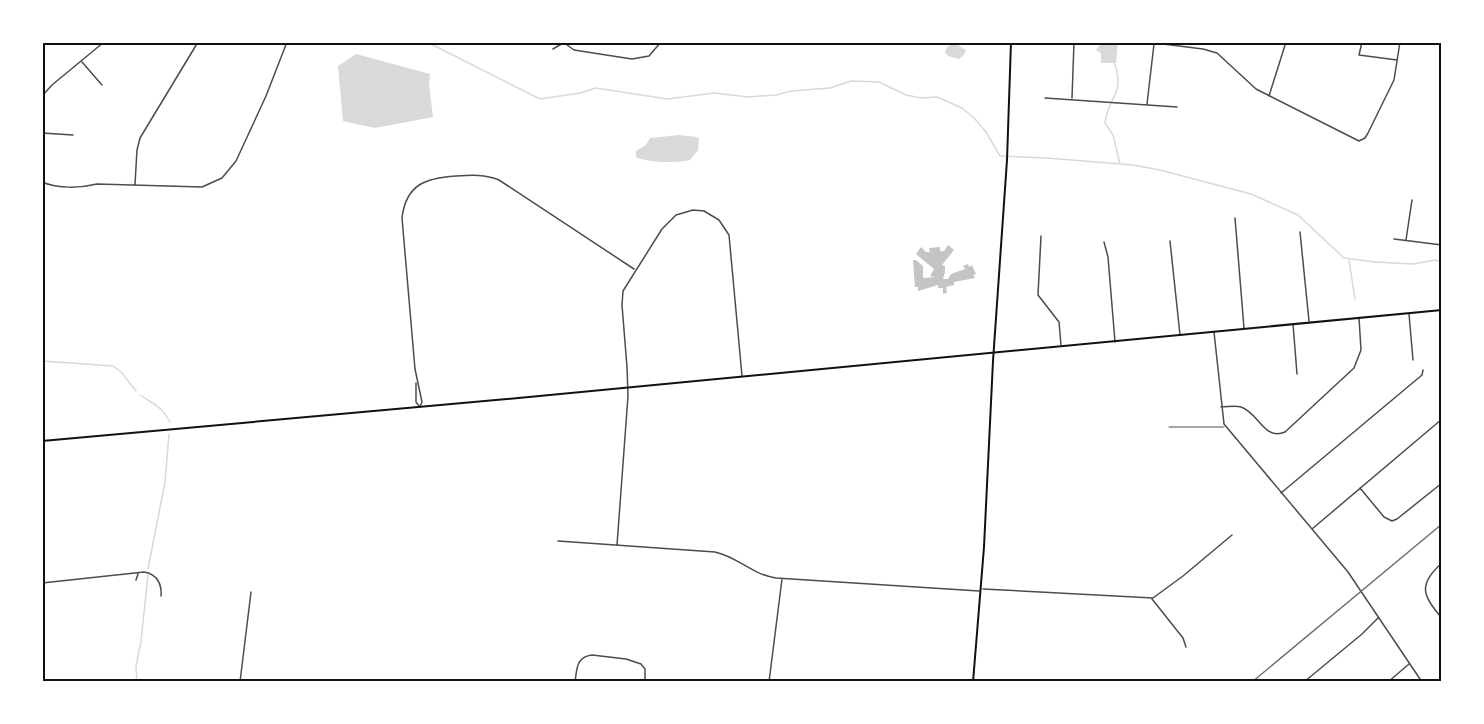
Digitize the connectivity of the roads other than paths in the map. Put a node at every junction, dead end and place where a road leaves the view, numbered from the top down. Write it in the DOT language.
graph roads {
  1 [pos="104,42"];
  2 [pos="198,42"];
  3 [pos="287,42"];
  4 [pos="564,42"];
  5 [pos="661,42"];
  6 [pos="1011,42"];
  7 [pos="1046,42"];
  8 [pos="1155,42"];
  9 [pos="1286,42"];
  10 [pos="1362,42"];
  11 [pos="1400,42"];
  12 [pos="1074,43"];
  13 [pos="553,49"];
  14 [pos="82,61"];
  15 [pos="1398,61"];
  16 [pos="102,85"];
  17 [pos="42,96"];
  18 [pos="1269,96"];
  19 [pos="1045,98"];
  20 [pos="1072,99"];
  21 [pos="1146,105"];
  22 [pos="1178,107"];
  23 [pos="42,133"];
  24 [pos="73,135"];
  25 [pos="42,182"];
  26 [pos="135,184"];
  27 [pos="1412,200"];
  28 [pos="1235,218"];
  29 [pos="1300,232"];
  30 [pos="1041,236"];
  31 [pos="1394,239"];
  32 [pos="1406,240"];
  33 [pos="1170,241"];
  34 [pos="1104,242"];
  35 [pos="1441,245"];
  36 [pos="635,270"];
  37 [pos="1442,310"];
  38 [pos="1408,313"];
  39 [pos="1359,317"];
  40 [pos="1309,322"];
  41 [pos="1293,324"];
  42 [pos="1244,329"];
  43 [pos="1214,332"];
  44 [pos="1180,335"];
  45 [pos="1115,342"];
  46 [pos="1061,346"];
  47 [pos="994,353"];
  48 [pos="1413,360"];
  49 [pos="1423,370"];
  50 [pos="1297,374"];
  51 [pos="742,376"];
  52 [pos="417,382"];
  53 [pos="628,387"];
  54 [pos="420,407"];
  55 [pos="1221,407"];
  56 [pos="1442,419"];
  57 [pos="1169,427"];
  58 [pos="1226,427"];
  59 [pos="42,441"];
  60 [pos="1442,483"];
  61 [pos="1360,487"];
  62 [pos="1281,493"];
  63 [pos="1311,529"];
  64 [pos="1232,535"];
  65 [pos="558,541"];
  66 [pos="617,546"];
  67 [pos="1442,563"];
  68 [pos="42,566"];
  69 [pos="139,573"];
  70 [pos="783,579"];
  71 [pos="136,580"];
  72 [pos="43,583"];
  73 [pos="981,590"];
  74 [pos="251,592"];
  75 [pos="161,596"];
  76 [pos="1151,598"];
  77 [pos="1379,617"];
  78 [pos="1442,618"];
  79 [pos="1186,647"];
  80 [pos="1410,664"];
  81 [pos="240,682"];
  82 [pos="575,682"];
  83 [pos="645,682"];
  84 [pos="768,682"];
  85 [pos="973,682"];
  86 [pos="1304,682"];
  87 [pos="1388,682"];
  88 [pos="1422,682"];
  1 -- 14 [label="street"];
  2 -- 26 [label="street"];
  3 -- 26 [label="street"];
  4 -- 5 [label="street"];
  4 -- 13 [label="street"];
  6 -- 47 [label="main road"];
  7 -- 12 [label="street"];
  8 -- 18 [label="street"];
  8 -- 21 [label="street"];
  9 -- 18 [label="street"];
  10 -- 15 [label="street"];
  11 -- 15 [label="street"];
  12 -- 20 [label="street"];
  14 -- 16 [label="street"];
  14 -- 17 [label="street"];
  15 -- 18 [label="street"];
  19 -- 20 [label="street"];
  20 -- 21 [label="street"];
  21 -- 22 [label="street"];
  23 -- 24 [label="street"];
  25 -- 26 [label="street"];
  27 -- 32 [label="street"];
  28 -- 42 [label="street"];
  29 -- 40 [label="street"];
  30 -- 46 [label="street"];
  31 -- 32 [label="street"];
  32 -- 35 [label="street"];
  33 -- 44 [label="street"];
  34 -- 45 [label="street"];
  35 -- 37 [label="street"];
  36 -- 51 [label="street"];
  36 -- 52 [label="street"];
  36 -- 53 [label="street"];
  37 -- 38 [label="main road"];
  38 -- 39 [label="main road"];
  38 -- 48 [label="street"];
  39 -- 40 [label="main road"];
  39 -- 55 [label="street"];
  40 -- 41 [label="main road"];
  41 -- 42 [label="main road"];
  41 -- 50 [label="street"];
  42 -- 43 [label="main road"];
  43 -- 44 [label="main road"];
  43 -- 55 [label="street"];
  44 -- 45 [label="main road"];
  45 -- 46 [label="main road"];
  46 -- 47 [label="main road"];
  47 -- 51 [label="main road"];
  47 -- 73 [label="main road"];
  49 -- 62 [label="street"];
  51 -- 53 [label="main road"];
  52 -- 54 [label="street"];
  52 -- 54 [label="street"];
  53 -- 54 [label="main road"];
  53 -- 66 [label="street"];
  54 -- 59 [label="main road"];
  55 -- 58 [label="street"];
  56 -- 61 [label="street"];
  57 -- 58 [label="lane"];
  58 -- 62 [label="street"];
  60 -- 61 [label="street"];
  61 -- 63 [label="street"];
  62 -- 63 [label="street"];
  63 -- 77 [label="street"];
  64 -- 76 [label="street"];
  65 -- 66 [label="street"];
  66 -- 70 [label="street"];
  67 -- 78 [label="street"];
  68 -- 72 [label="street"];
  69 -- 71 [label="street"];
  69 -- 72 [label="street"];
  69 -- 75 [label="street"];
  70 -- 73 [label="street"];
  70 -- 84 [label="street"];
  73 -- 76 [label="street"];
  73 -- 85 [label="main road"];
  74 -- 81 [label="street"];
  76 -- 79 [label="street"];
  77 -- 80 [label="street"];
  77 -- 86 [label="street"];
  80 -- 87 [label="street"];
  80 -- 88 [label="street"];
  82 -- 83 [label="street"];
}
